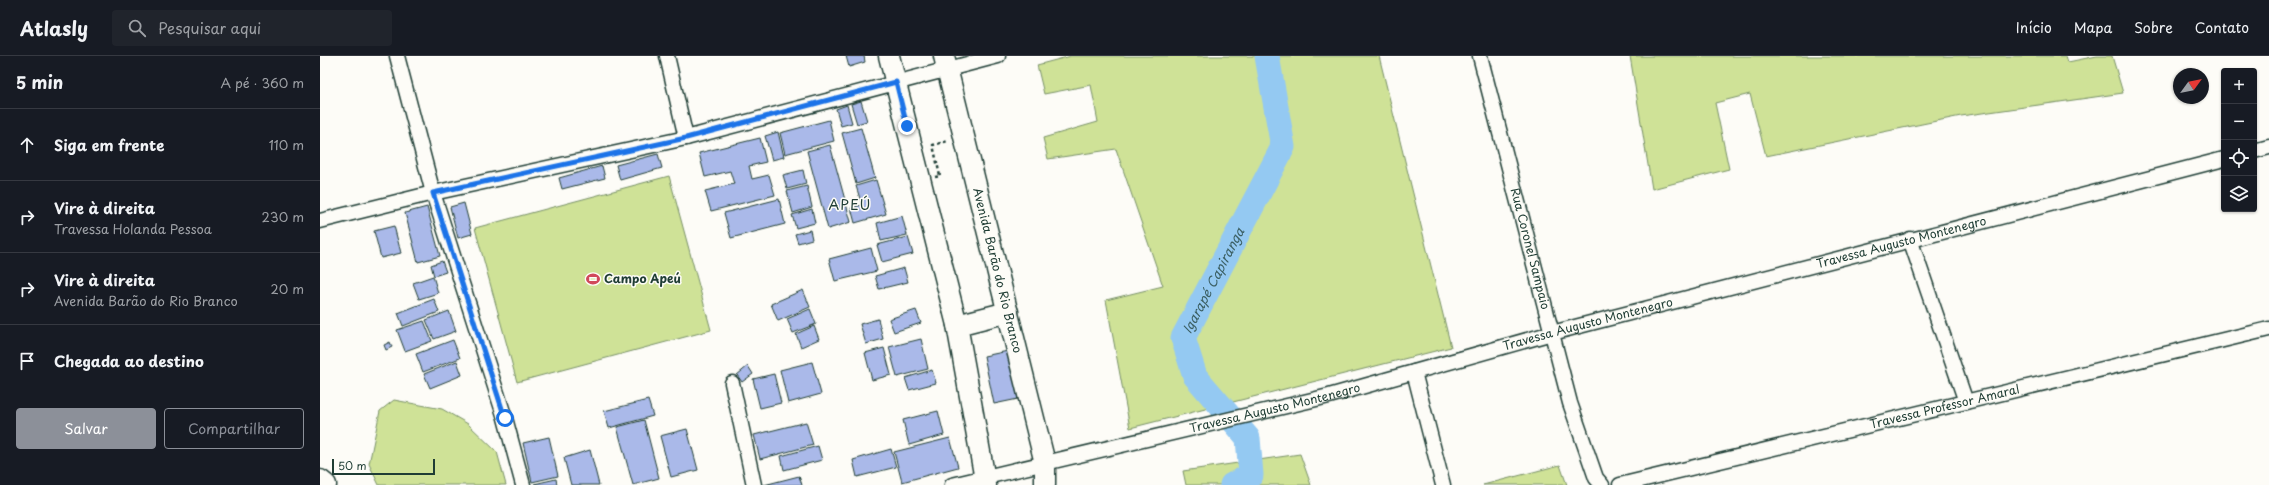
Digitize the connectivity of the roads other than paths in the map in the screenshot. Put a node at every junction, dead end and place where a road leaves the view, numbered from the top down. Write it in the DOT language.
graph roads {
  1 [pos="397,56"];
  2 [pos="667,56"];
  3 [pos="890,56"];
  4 [pos="998,56"];
  5 [pos="1480,56"];
  6 [pos="946,62"];
  7 [pos="896,82"];
  8 [pos="686,138"];
  9 [pos="2269,147"];
  10 [pos="2257,150"];
  11 [pos="2221,160"];
  12 [pos="433,193"];
  13 [pos="320,221"];
  14 [pos="1910,239"];
  15 [pos="1008,312"];
  16 [pos="957,325"];
  17 [pos="2269,328"];
  18 [pos="1552,333"];
  19 [pos="1414,372"];
  20 [pos="732,383"];
  21 [pos="1966,402"];
  22 [pos="1045,463"];
  23 [pos="320,481"];
  24 [pos="985,481"];
  25 [pos="325,485"];
  26 [pos="523,485"];
  27 [pos="754,485"];
  28 [pos="952,485"];
  29 [pos="1045,485"];
  30 [pos="1443,485"];
  31 [pos="1602,485"];
  32 [pos="1620,485"];
  1 -- 12 [label="street"];
  2 -- 8 [label="street"];
  3 -- 7 [label="main road"];
  4 -- 6 [label="street"];
  5 -- 18 [label="street, Rua Coronel Sampaio"];
  6 -- 7 [label="street"];
  6 -- 15 [label="main road, Avenida Barão do Rio Branco"];
  7 -- 8 [label="street"];
  7 -- 16 [label="main road"];
  8 -- 12 [label="street"];
  9 -- 10 [label="street"];
  11 -- 14 [label="street, Travessa Augusto Montenegro"];
  12 -- 13 [label="street"];
  12 -- 26 [label="street"];
  14 -- 18 [label="street, Travessa Augusto Montenegro"];
  14 -- 21 [label="street"];
  15 -- 16 [label="main road"];
  15 -- 22 [label="main road, Avenida Barão do Rio Branco"];
  16 -- 24 [label="main road"];
  17 -- 21 [label="street, Travessa Professor Amaral"];
  18 -- 19 [label="street, Travessa Augusto Montenegro"];
  18 -- 31 [label="street, Rua Coronel Sampaio"];
  19 -- 22 [label="street, Travessa Augusto Montenegro"];
  19 -- 30 [label="street"];
  20 -- 27 [label="street"];
  21 -- 32 [label="street, Travessa Professor Amaral"];
  22 -- 24 [label="street, Travessa Augusto Montenegro"];
  22 -- 29 [label="main road, Avenida Barão do Rio Branco"];
  23 -- 25 [label="highway"];
  24 -- 28 [label="street, Travessa Augusto Montenegro"];
}
